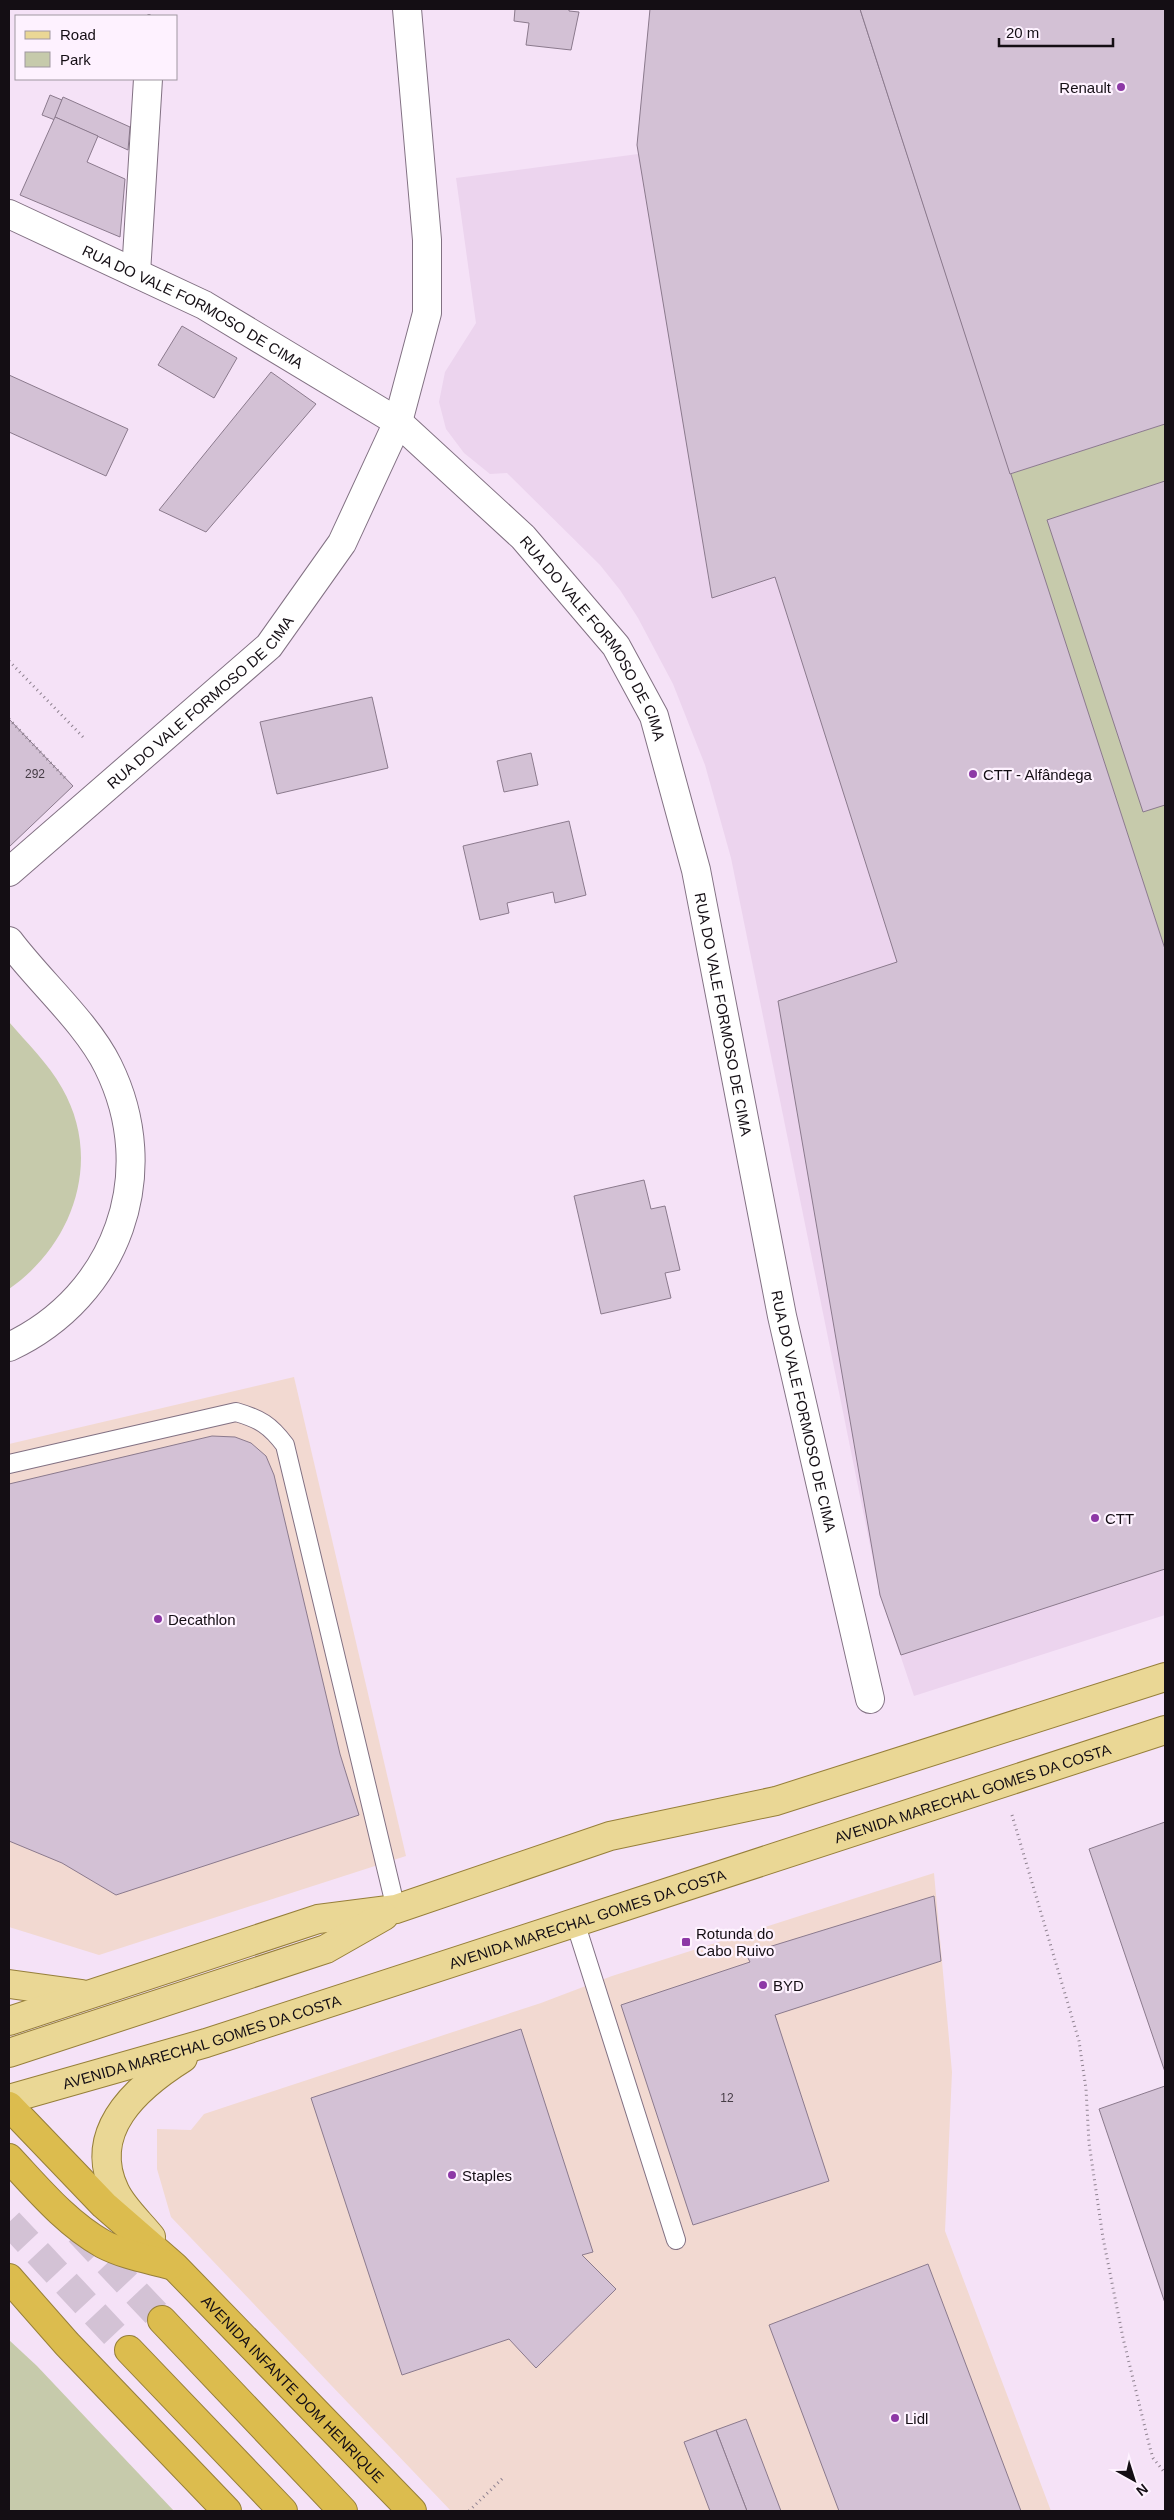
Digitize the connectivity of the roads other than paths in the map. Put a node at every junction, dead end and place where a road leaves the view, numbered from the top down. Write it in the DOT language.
graph roads {
  1 [pos="407,9"];
  2 [pos="148,80"];
  3 [pos="9,214"];
  4 [pos="136,273"];
  5 [pos="398,422"];
  6 [pos="9,872"];
  7 [pos="9,941"];
  8 [pos="9,1347"];
  9 [pos="9,1464"];
  10 [pos="1165,1677"];
  11 [pos="870,1699"];
  12 [pos="1165,1730"];
  13 [pos="396,1909"];
  14 [pos="575,1922"];
  15 [pos="9,1984"];
  16 [pos="86,1994"];
  17 [pos="9,2021"];
  18 [pos="206,2043"];
  19 [pos="9,2053"];
  20 [pos="9,2099"];
  21 [pos="9,2106"];
  22 [pos="9,2158"];
  23 [pos="676,2240"];
  24 [pos="174,2266"];
  25 [pos="9,2278"];
  26 [pos="9,2295"];
  27 [pos="162,2320"];
  28 [pos="67,2344"];
  29 [pos="130,2350"];
  30 [pos="227,2511"];
  31 [pos="283,2511"];
  32 [pos="343,2511"];
  33 [pos="412,2511"];
  1 -- 5 [label="street, RUA DO VALE FORMOSO DE CIMA"];
  2 -- 4 [label="street"];
  3 -- 4 [label="street, RUA DO VALE FORMOSO DE CIMA"];
  4 -- 5 [label="street, RUA DO VALE FORMOSO DE CIMA"];
  5 -- 6 [label="street, RUA DO VALE FORMOSO DE CIMA"];
  5 -- 11 [label="street, RUA DO VALE FORMOSO DE CIMA"];
  7 -- 8 [label="street"];
  9 -- 13 [label="lane"];
  10 -- 13 [label="main road"];
  12 -- 14 [label="main road, AVENIDA MARECHAL GOMES DA COSTA"];
  13 -- 16 [label="main road"];
  13 -- 19 [label="main road"];
  14 -- 18 [label="main road, AVENIDA MARECHAL GOMES DA COSTA"];
  14 -- 23 [label="lane"];
  15 -- 16 [label="main road"];
  16 -- 17 [label="main road"];
  18 -- 20 [label="main road, AVENIDA MARECHAL GOMES DA COSTA"];
  18 -- 24 [label="main road"];
  21 -- 24 [label="highway, AVENIDA INFANTE DOM HENRIQUE"];
  22 -- 24 [label="highway"];
  24 -- 33 [label="highway, AVENIDA INFANTE DOM HENRIQUE"];
  25 -- 28 [label="highway"];
  26 -- 28 [label="main road"];
  27 -- 32 [label="highway"];
  28 -- 30 [label="highway"];
  29 -- 31 [label="highway"];
}
